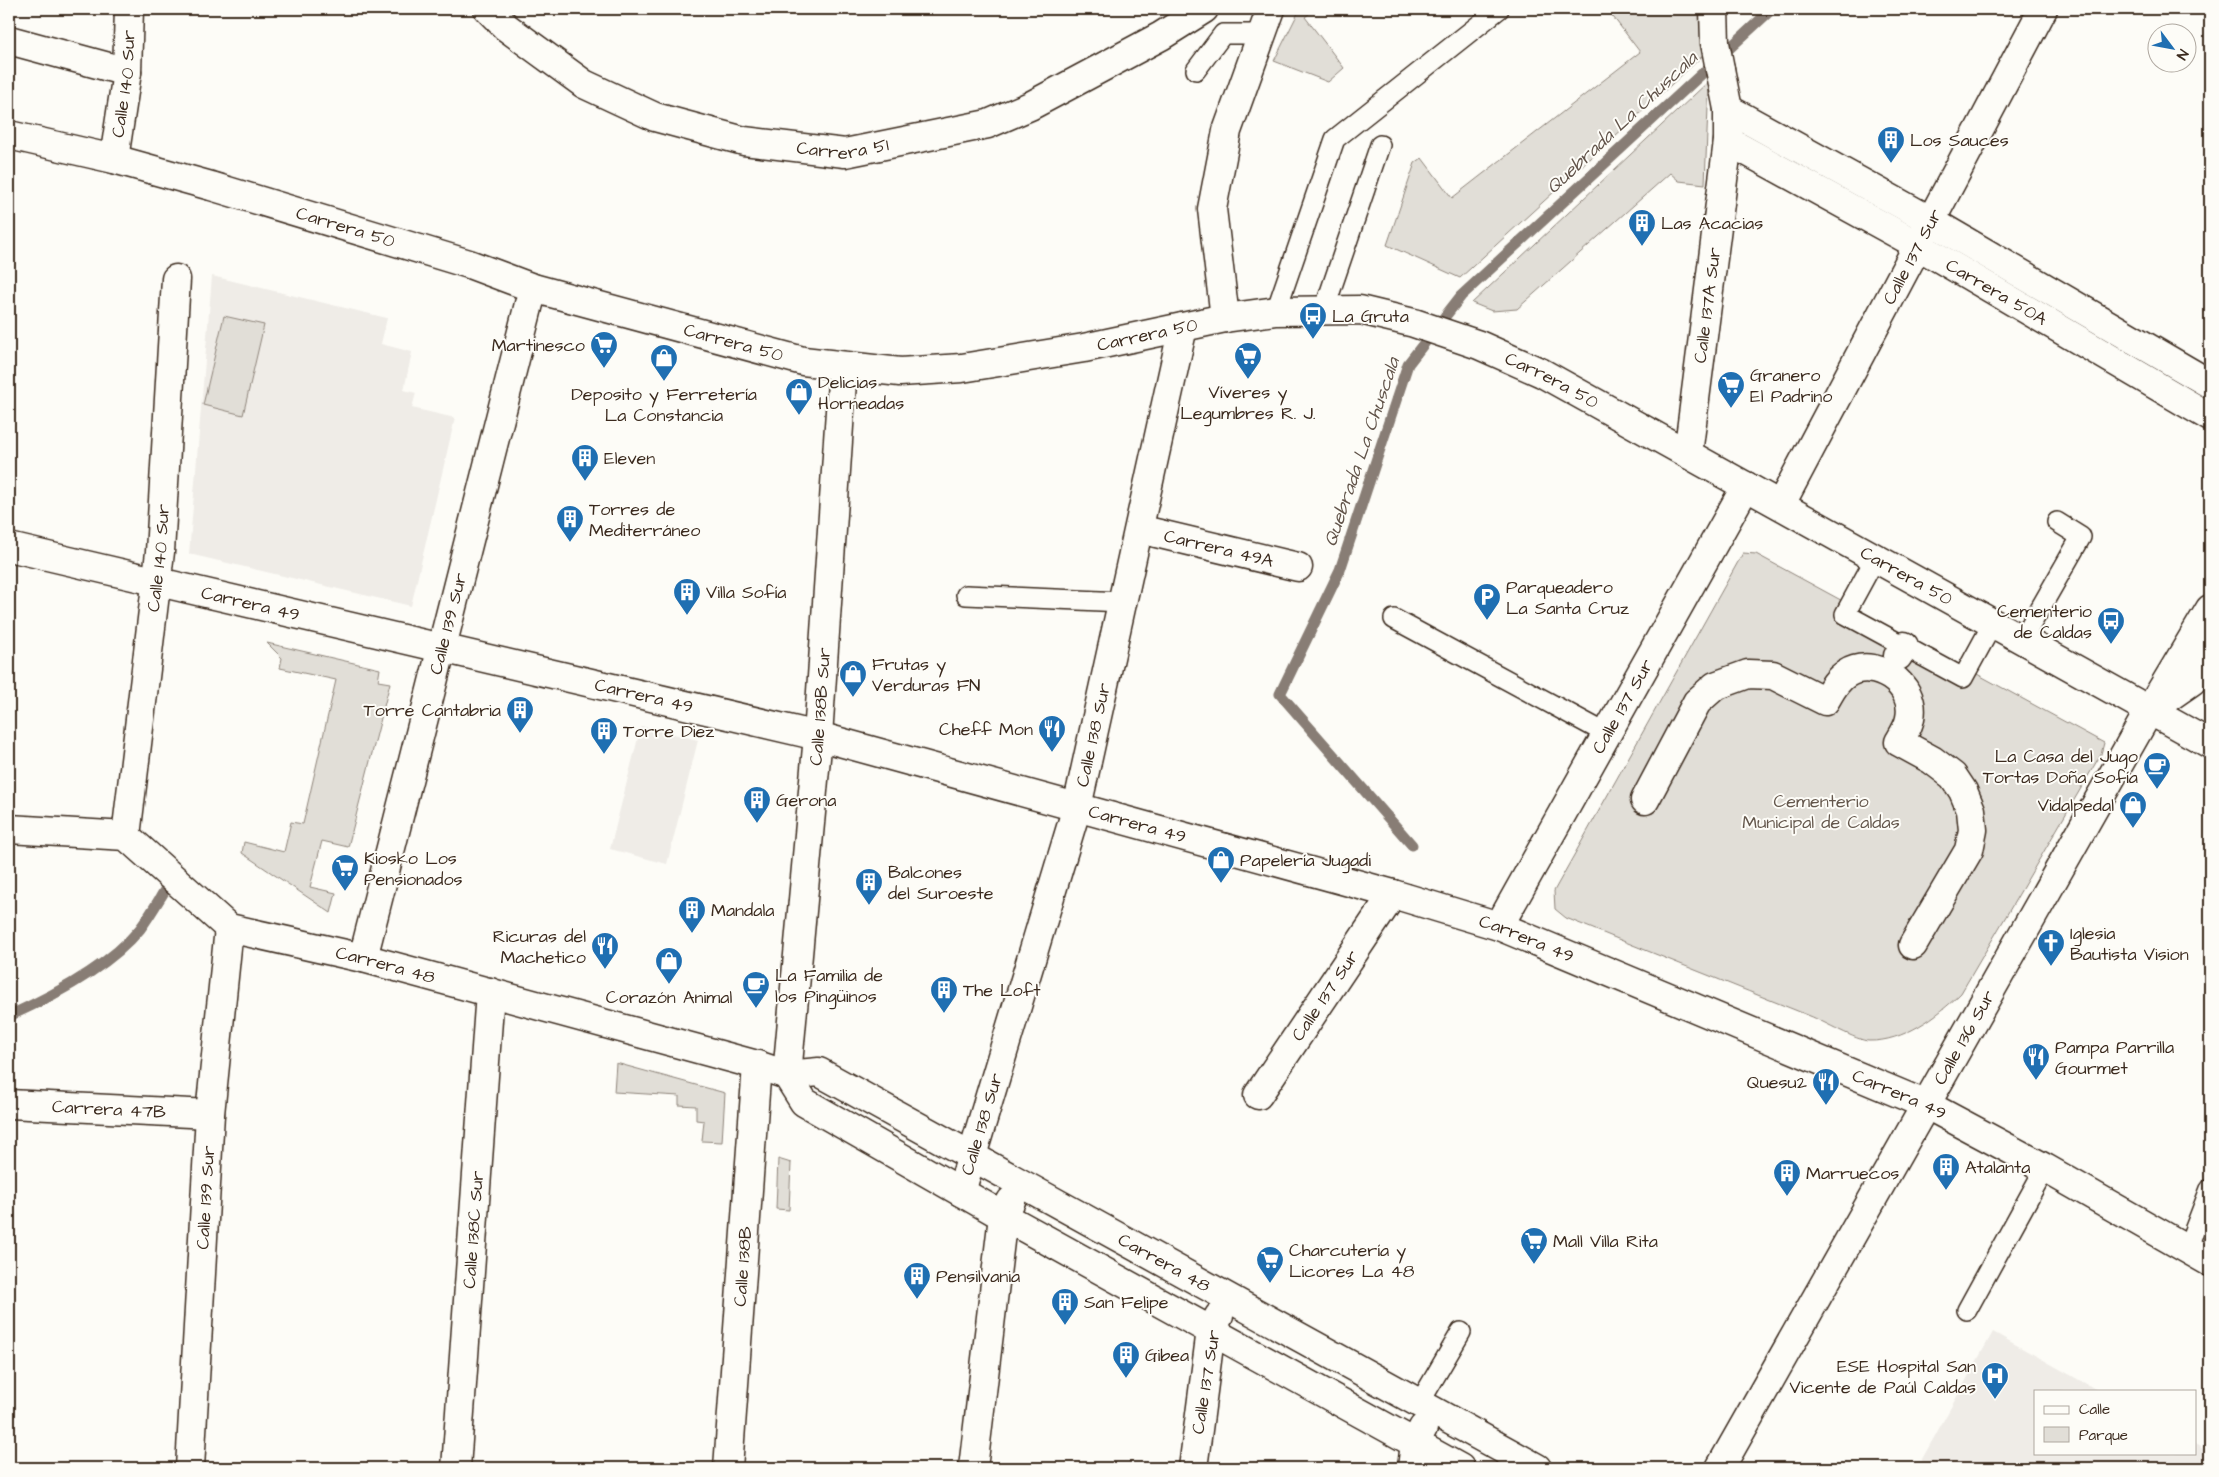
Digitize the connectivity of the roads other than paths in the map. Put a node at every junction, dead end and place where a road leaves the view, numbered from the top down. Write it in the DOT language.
graph roads {
  1 [pos="129,9"];
  2 [pos="488,9"];
  3 [pos="1204,9"];
  4 [pos="1271,9"];
  5 [pos="1499,9"];
  6 [pos="1714,9"];
  7 [pos="2043,9"];
  8 [pos="1262,34"];
  9 [pos="9,40"];
  10 [pos="1196,70"];
  11 [pos="127,72"];
  12 [pos="1728,109"];
  13 [pos="9,135"];
  14 [pos="1728,141"];
  15 [pos="1380,145"];
  16 [pos="114,159"];
  17 [pos="1932,222"];
  18 [pos="1919,246"];
  19 [pos="176,279"];
  20 [pos="533,288"];
  21 [pos="1324,310"];
  22 [pos="1276,311"];
  23 [pos="1225,318"];
  24 [pos="1183,327"];
  25 [pos="843,367"];
  26 [pos="2210,384"];
  27 [pos="2210,417"];
  28 [pos="1688,454"];
  29 [pos="1746,486"];
  30 [pos="1781,504"];
  31 [pos="2057,522"];
  32 [pos="1139,529"];
  33 [pos="9,546"];
  34 [pos="1876,557"];
  35 [pos="1298,567"];
  36 [pos="157,582"];
  37 [pos="966,594"];
  38 [pos="1123,602"];
  39 [pos="2210,608"];
  40 [pos="1394,619"];
  41 [pos="1993,623"];
  42 [pos="2022,640"];
  43 [pos="442,648"];
  44 [pos="2210,651"];
  45 [pos="1896,660"];
  46 [pos="2149,711"];
  47 [pos="1607,734"];
  48 [pos="818,736"];
  49 [pos="2210,744"];
  50 [pos="1645,800"];
  51 [pos="1077,807"];
  52 [pos="9,829"];
  53 [pos="126,836"];
  54 [pos="1392,894"];
  55 [pos="1499,926"];
  56 [pos="229,928"];
  57 [pos="1913,945"];
  58 [pos="363,958"];
  59 [pos="490,992"];
  60 [pos="758,1064"];
  61 [pos="787,1075"];
  62 [pos="1258,1095"];
  63 [pos="9,1104"];
  64 [pos="1927,1105"];
  65 [pos="210,1114"];
  66 [pos="972,1157"];
  67 [pos="2045,1168"];
  68 [pos="1020,1184"];
  69 [pos="2210,1190"];
  70 [pos="961,1192"];
  71 [pos="1003,1216"];
  72 [pos="2199,1256"];
  73 [pos="1228,1299"];
  74 [pos="1967,1310"];
  75 [pos="1211,1330"];
  76 [pos="1461,1332"];
  77 [pos="1426,1408"];
  78 [pos="1413,1456"];
  79 [pos="190,1468"];
  80 [pos="456,1468"];
  81 [pos="728,1468"];
  82 [pos="972,1468"];
  83 [pos="1192,1468"];
  84 [pos="1460,1468"];
  85 [pos="1537,1468"];
  86 [pos="1720,1468"];
  1 -- 11 [label="street, Calle 140 Sur"];
  2 -- 3 [label="street, Carrera 51"];
  4 -- 8 [label="street"];
  5 -- 22 [label="lane"];
  6 -- 12 [label="street, Calle 137A Sur"];
  7 -- 17 [label="street, Calle 137 Sur"];
  8 -- 10 [label="lane"];
  8 -- 23 [label="street"];
  9 -- 11 [label="street"];
  11 -- 16 [label="street, Calle 140 Sur"];
  12 -- 14 [label="street, Calle 137A Sur"];
  12 -- 17 [label="street, Carrera 50A"];
  13 -- 16 [label="street, Carrera 50"];
  14 -- 18 [label="street, Carrera 50A"];
  14 -- 28 [label="street, Calle 137A Sur"];
  15 -- 21 [label="lane"];
  16 -- 20 [label="street, Carrera 50"];
  17 -- 18 [label="street, Calle 137 Sur"];
  17 -- 26 [label="street, Carrera 50A"];
  18 -- 27 [label="street, Carrera 50A"];
  18 -- 30 [label="street, Calle 137 Sur"];
  19 -- 36 [label="street, Calle 140 Sur"];
  20 -- 25 [label="street, Carrera 50"];
  20 -- 43 [label="street, Calle 139 Sur"];
  21 -- 22 [label="street, Carrera 50"];
  21 -- 28 [label="street, Carrera 50"];
  22 -- 23 [label="street, Carrera 50"];
  23 -- 24 [label="street, Carrera 50"];
  24 -- 25 [label="street, Carrera 50"];
  24 -- 32 [label="street, Calle 138 Sur"];
  25 -- 48 [label="street, Calle 138B Sur"];
  28 -- 29 [label="street, Carrera 50"];
  29 -- 30 [label="street, Carrera 50"];
  29 -- 47 [label="street, Calle 137 Sur"];
  30 -- 34 [label="street, Carrera 50"];
  31 -- 42 [label="lane"];
  32 -- 35 [label="street, Carrera 49A"];
  32 -- 38 [label="street, Calle 138 Sur"];
  33 -- 36 [label="street, Carrera 49"];
  34 -- 41 [label="street, Carrera 50"];
  34 -- 45 [label="lane"];
  36 -- 43 [label="street, Carrera 49"];
  36 -- 53 [label="street, Calle 140 Sur"];
  37 -- 38 [label="lane"];
  38 -- 51 [label="street, Calle 138 Sur"];
  39 -- 46 [label="street, Calle 136 Sur"];
  40 -- 47 [label="lane"];
  41 -- 42 [label="street, Carrera 50"];
  41 -- 45 [label="lane"];
  42 -- 46 [label="street, Carrera 50"];
  43 -- 48 [label="street, Carrera 49"];
  43 -- 58 [label="street, Calle 139 Sur"];
  44 -- 46 [label="street, Calle 136 Sur"];
  45 -- 50 [label="street"];
  45 -- 57 [label="street"];
  46 -- 49 [label="street, Carrera 50"];
  46 -- 64 [label="street, Calle 136 Sur"];
  47 -- 55 [label="street, Calle 137 Sur"];
  48 -- 51 [label="street, Carrera 49"];
  48 -- 61 [label="street, Calle 138B Sur"];
  51 -- 54 [label="street, Carrera 49"];
  51 -- 66 [label="street, Calle 138 Sur"];
  52 -- 53 [label="street"];
  53 -- 56 [label="street, Carrera 48"];
  54 -- 55 [label="street, Carrera 49"];
  54 -- 62 [label="street, Calle 137 Sur"];
  55 -- 64 [label="street, Carrera 49"];
  56 -- 58 [label="street, Carrera 48"];
  56 -- 65 [label="street, Calle 139 Sur"];
  58 -- 59 [label="street, Carrera 48"];
  59 -- 60 [label="street, Carrera 48"];
  59 -- 80 [label="street, Calle 138C Sur"];
  60 -- 61 [label="street, Carrera 48"];
  60 -- 81 [label="street, Calle 138B"];
  61 -- 66 [label="street, Carrera 48"];
  61 -- 70 [label="street, Carrera 48"];
  63 -- 65 [label="street, Carrera 47B"];
  64 -- 67 [label="street, Carrera 49"];
  64 -- 86 [label="street, Calle 136 Sur"];
  65 -- 79 [label="street, Calle 139 Sur"];
  66 -- 68 [label="street, Carrera 48"];
  66 -- 70 [label="street, Calle 138 Sur"];
  67 -- 72 [label="street, Carrera 49"];
  67 -- 74 [label="lane"];
  68 -- 71 [label="street"];
  68 -- 73 [label="street, Carrera 48"];
  69 -- 72 [label="lane"];
  70 -- 71 [label="street, Carrera 48"];
  71 -- 75 [label="street, Carrera 48"];
  71 -- 82 [label="street"];
  73 -- 75 [label="street, Calle 137 Sur"];
  73 -- 77 [label="street, Carrera 48"];
  75 -- 78 [label="street, Carrera 48"];
  75 -- 83 [label="street, Calle 137 Sur"];
  76 -- 77 [label="lane"];
  77 -- 78 [label="street"];
  77 -- 85 [label="street, Carrera 48"];
  78 -- 84 [label="street, Carrera 48"];
}
